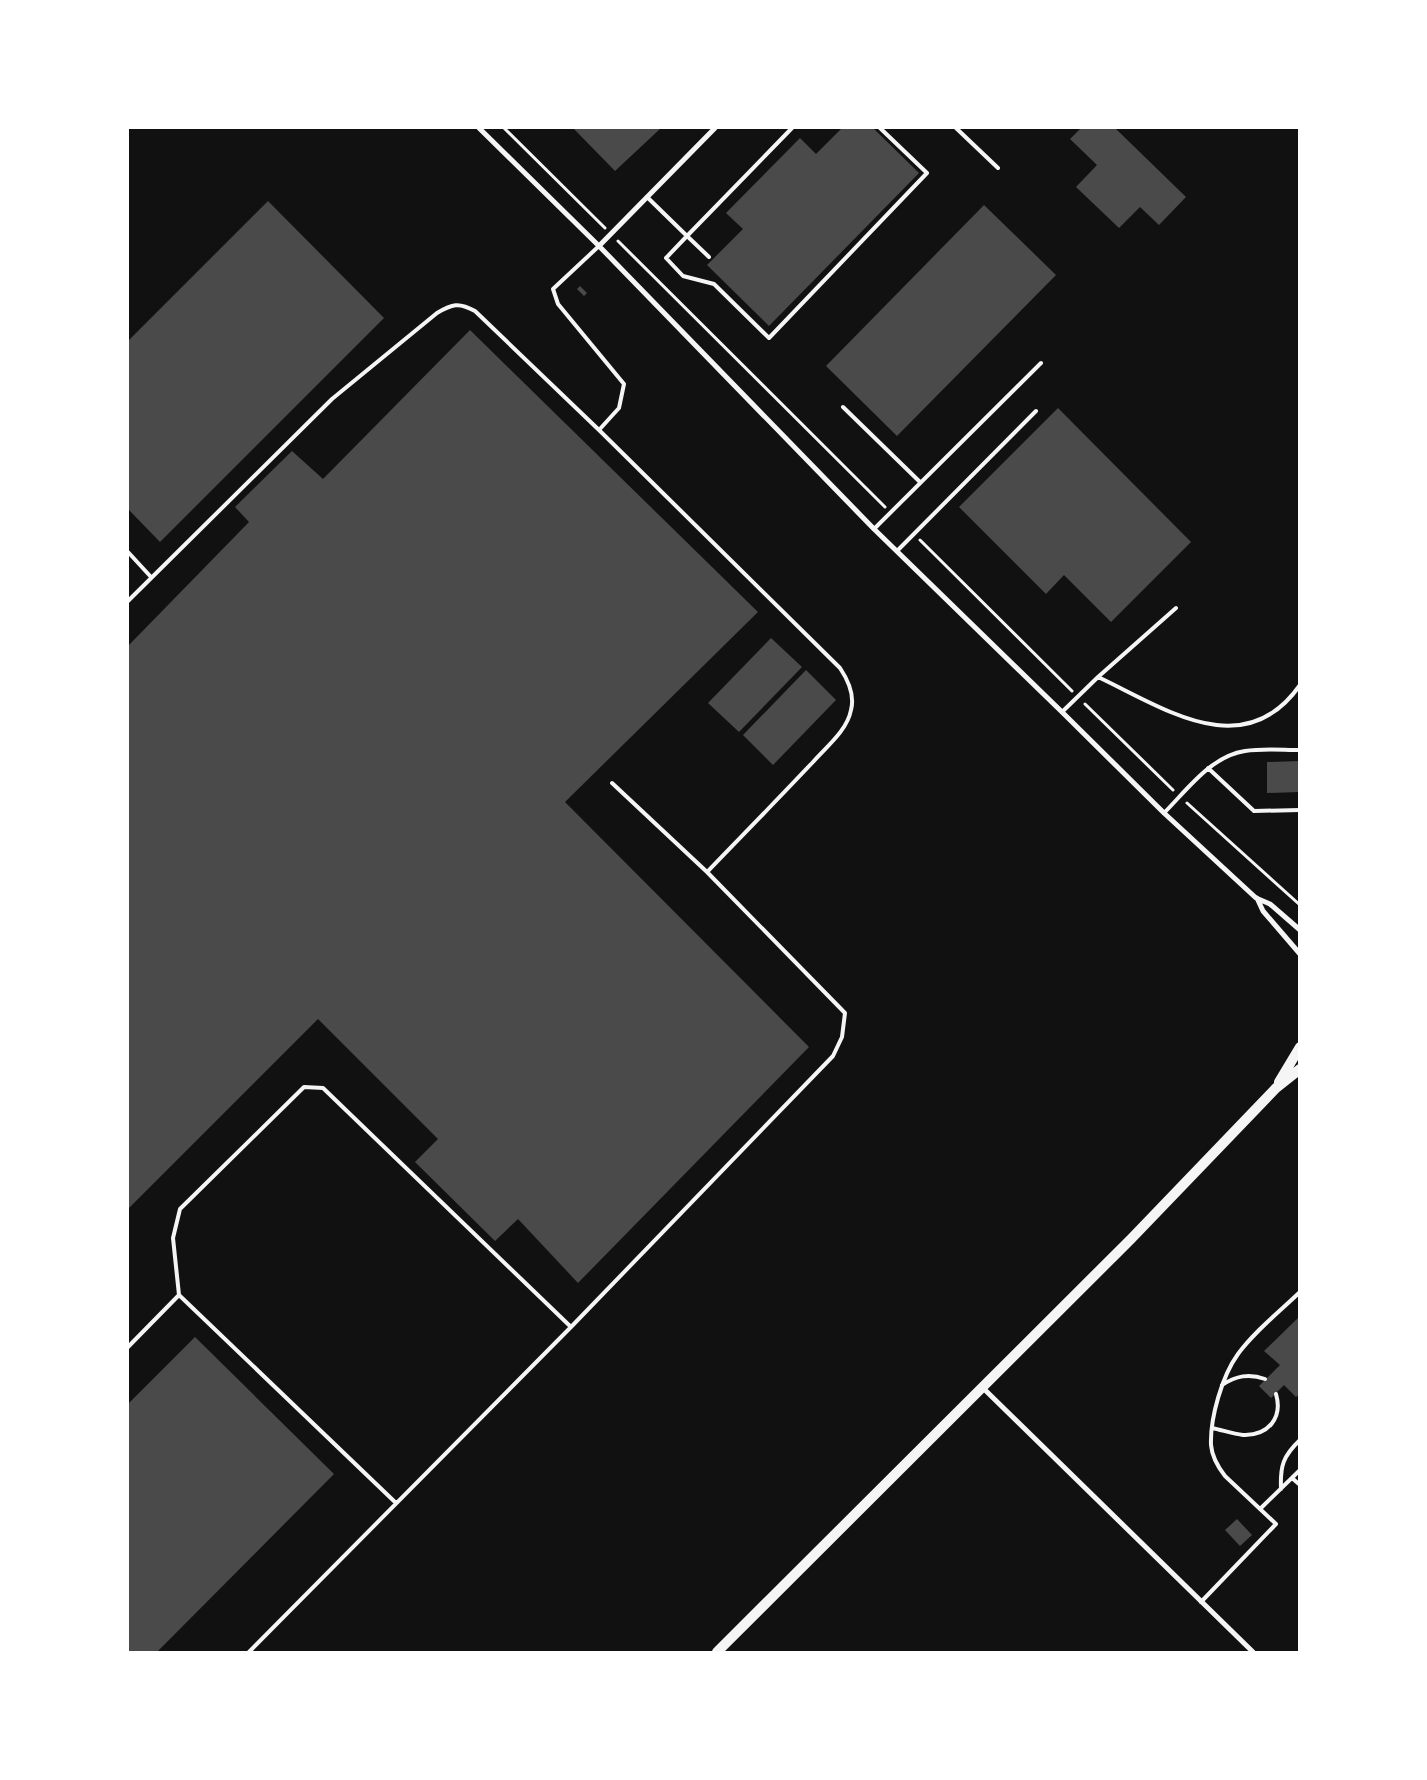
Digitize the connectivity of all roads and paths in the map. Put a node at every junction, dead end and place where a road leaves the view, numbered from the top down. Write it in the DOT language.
graph roads {
  1 [pos="479,128"];
  2 [pos="714,128"];
  3 [pos="792,128"];
  4 [pos="880,128"];
  5 [pos="956,128"];
  6 [pos="998,168"];
  7 [pos="647,197"];
  8 [pos="687,236"];
  9 [pos="599,246"];
  10 [pos="709,257"];
  11 [pos="1041,363"];
  12 [pos="843,407"];
  13 [pos="1036,411"];
  14 [pos="599,430"];
  15 [pos="920,482"];
  16 [pos="874,529"];
  17 [pos="897,551"];
  18 [pos="128,552"];
  19 [pos="152,577"];
  20 [pos="128,601"];
  21 [pos="1176,608"];
  22 [pos="1098,677"];
  23 [pos="1300,685"];
  24 [pos="1062,712"];
  25 [pos="1300,750"];
  26 [pos="1208,768"];
  27 [pos="612,783"];
  28 [pos="1300,810"];
  29 [pos="1164,814"];
  30 [pos="706,872"];
  31 [pos="1256,898"];
  32 [pos="1300,930"];
  33 [pos="1300,954"];
  34 [pos="1300,1047"];
  35 [pos="1300,1069"];
  36 [pos="1276,1088"];
  37 [pos="1300,1292"];
  38 [pos="179,1295"];
  39 [pos="571,1326"];
  40 [pos="128,1347"];
  41 [pos="1265,1379"];
  42 [pos="1222,1385"];
  43 [pos="983,1388"];
  44 [pos="1276,1394"];
  45 [pos="1212,1428"];
  46 [pos="1300,1440"];
  47 [pos="1300,1470"];
  48 [pos="1292,1478"];
  49 [pos="1300,1485"];
  50 [pos="1281,1488"];
  51 [pos="396,1503"];
  52 [pos="1260,1509"];
  53 [pos="1201,1602"];
  54 [pos="249,1652"];
  55 [pos="717,1652"];
  56 [pos="1253,1652"];
  1 -- 9 [label="street"];
  2 -- 7 [label="street"];
  3 -- 8 [label="lane"];
  4 -- 8 [label="lane"];
  5 -- 6 [label="lane"];
  7 -- 8 [label="lane"];
  7 -- 9 [label="street"];
  8 -- 10 [label="lane"];
  9 -- 14 [label="lane"];
  9 -- 16 [label="street"];
  11 -- 15 [label="lane"];
  12 -- 15 [label="lane"];
  13 -- 17 [label="lane"];
  14 -- 19 [label="lane"];
  14 -- 30 [label="lane"];
  15 -- 16 [label="lane"];
  16 -- 17 [label="street"];
  17 -- 24 [label="street"];
  18 -- 19 [label="lane"];
  19 -- 20 [label="lane"];
  21 -- 22 [label="lane"];
  22 -- 23 [label="lane"];
  22 -- 24 [label="lane"];
  24 -- 29 [label="street"];
  25 -- 26 [label="lane"];
  26 -- 28 [label="lane"];
  26 -- 29 [label="lane"];
  27 -- 30 [label="lane"];
  29 -- 31 [label="street"];
  30 -- 39 [label="lane"];
  31 -- 32 [label="street"];
  31 -- 33 [label="street"];
  34 -- 36 [label="main road"];
  35 -- 36 [label="main road"];
  36 -- 43 [label="main road"];
  37 -- 42 [label="lane"];
  38 -- 39 [label="lane"];
  38 -- 40 [label="lane"];
  38 -- 51 [label="lane"];
  39 -- 51 [label="lane"];
  41 -- 42 [label="lane"];
  42 -- 45 [label="lane"];
  43 -- 53 [label="street"];
  43 -- 55 [label="main road"];
  44 -- 45 [label="lane"];
  45 -- 52 [label="lane"];
  46 -- 50 [label="lane"];
  47 -- 48 [label="lane"];
  48 -- 49 [label="lane"];
  48 -- 50 [label="lane"];
  50 -- 52 [label="lane"];
  51 -- 54 [label="lane"];
  52 -- 53 [label="lane"];
  53 -- 56 [label="street"];
}
